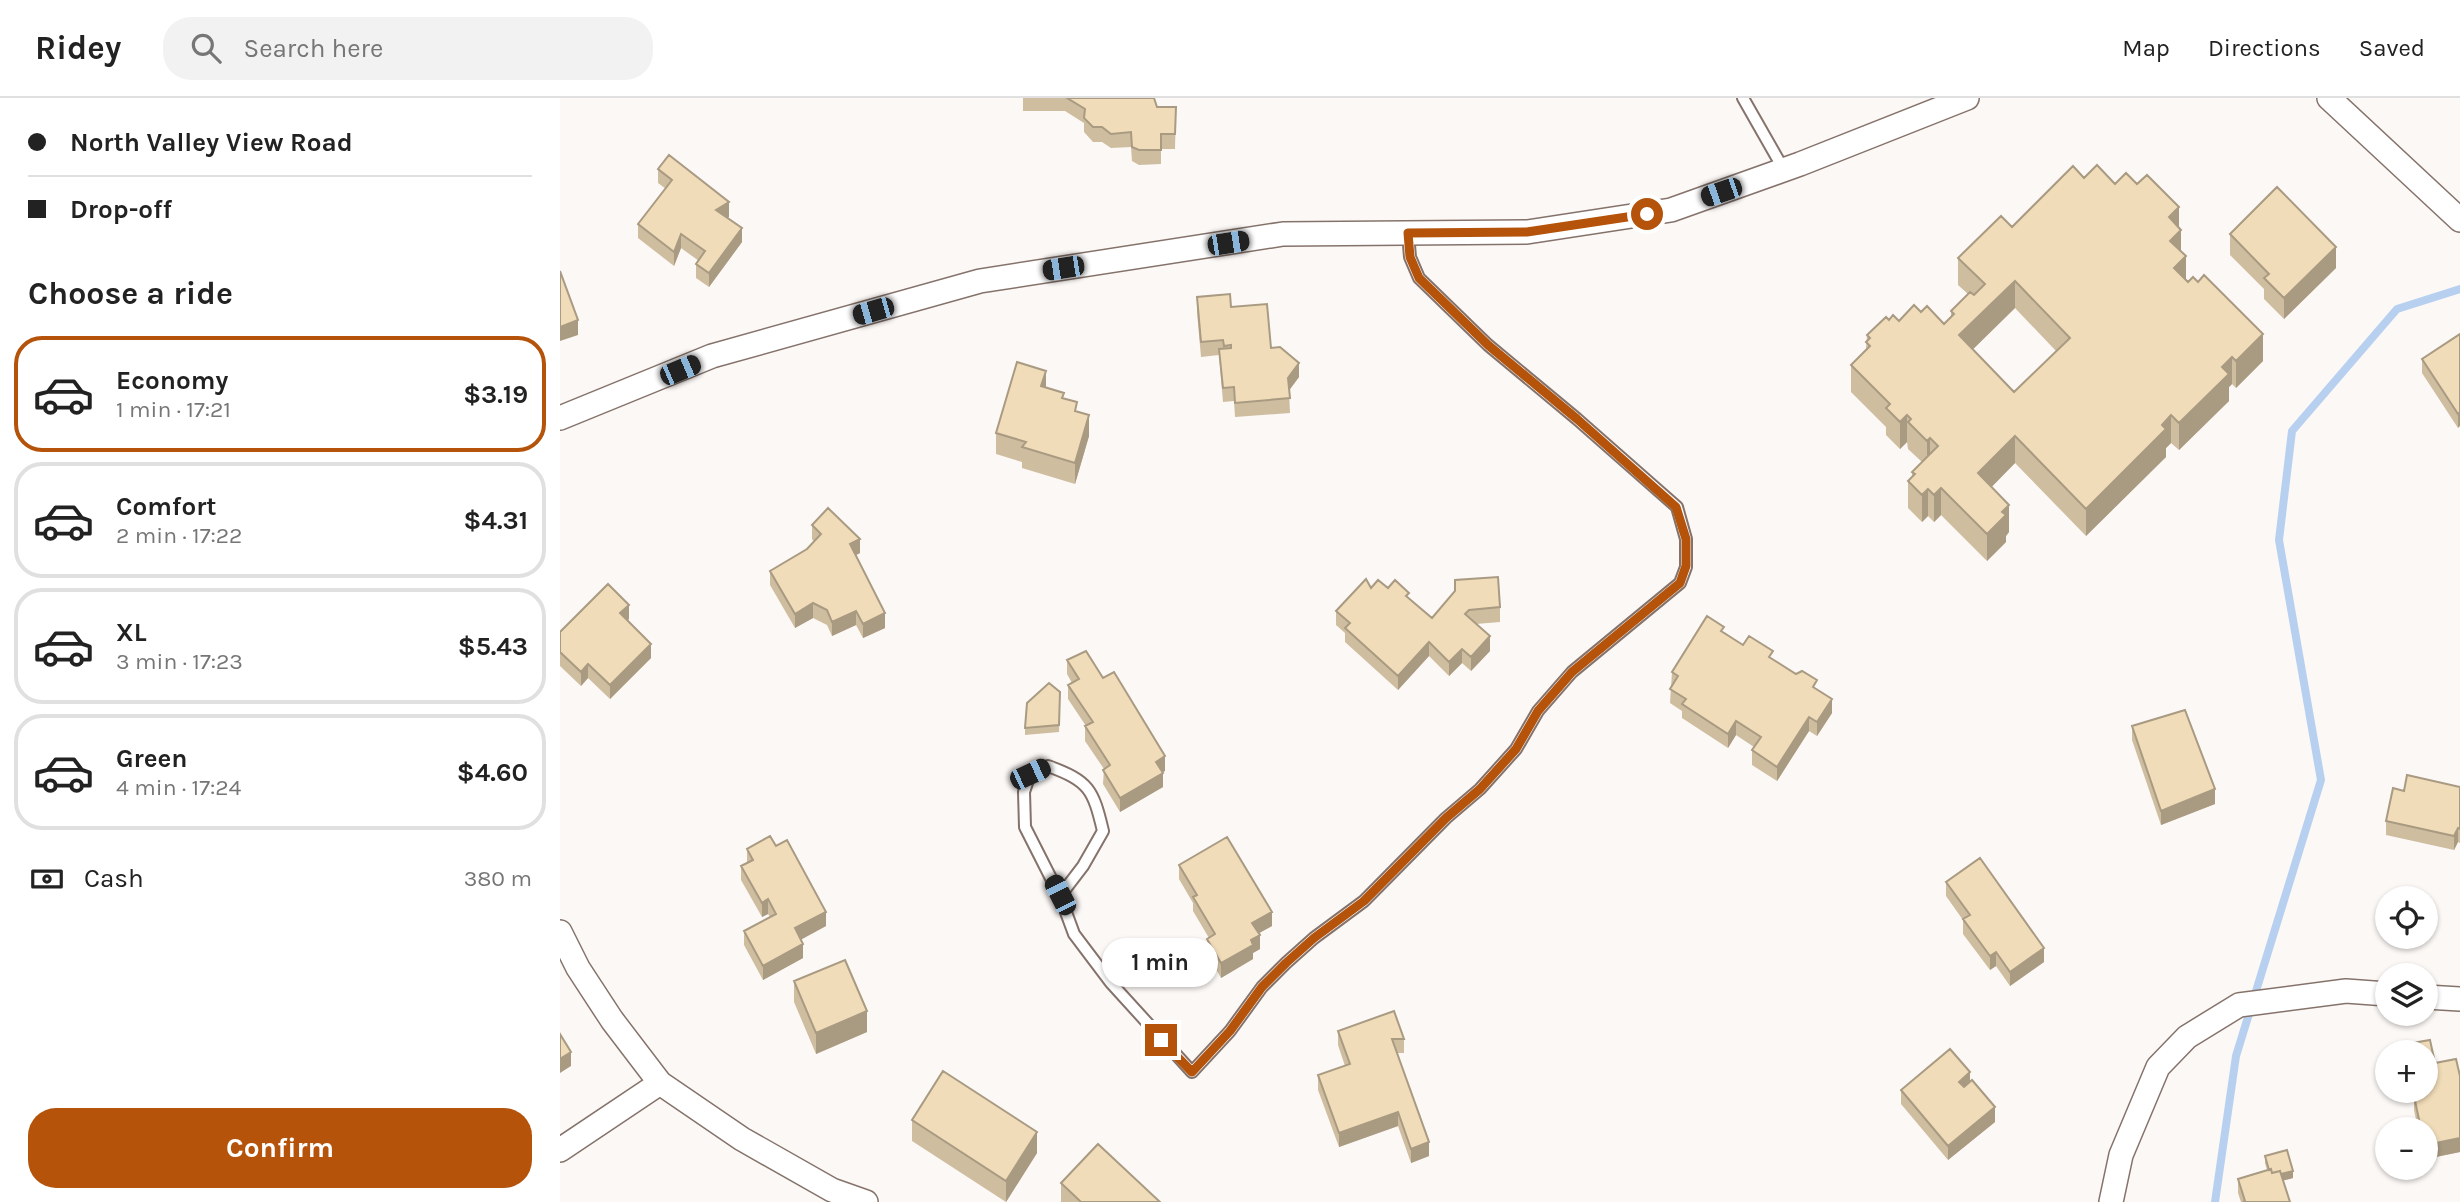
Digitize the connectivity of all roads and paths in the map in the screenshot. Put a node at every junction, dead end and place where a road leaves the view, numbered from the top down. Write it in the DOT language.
graph roads {
  1 [pos="1744,98"];
  2 [pos="1967,98"];
  3 [pos="2329,98"];
  4 [pos="1784,170"];
  5 [pos="2460,220"];
  6 [pos="1408,233"];
  7 [pos="560,418"];
  8 [pos="1060,895"];
  9 [pos="560,932"];
  10 [pos="2375,993"];
  11 [pos="2438,998"];
  12 [pos="2460,999"];
  13 [pos="660,1083"];
  14 [pos="560,1150"];
  15 [pos="866,1202"];
  16 [pos="2111,1202"];
  1 -- 4 [label="lane"];
  2 -- 4 [label="street"];
  3 -- 5 [label="street"];
  4 -- 6 [label="street"];
  6 -- 7 [label="street"];
  6 -- 8 [label="lane"];
  8 -- 8 [label="lane"];
  9 -- 13 [label="street"];
  10 -- 16 [label="street"];
  11 -- 12 [label="street"];
  13 -- 14 [label="street"];
  13 -- 15 [label="street"];
}
